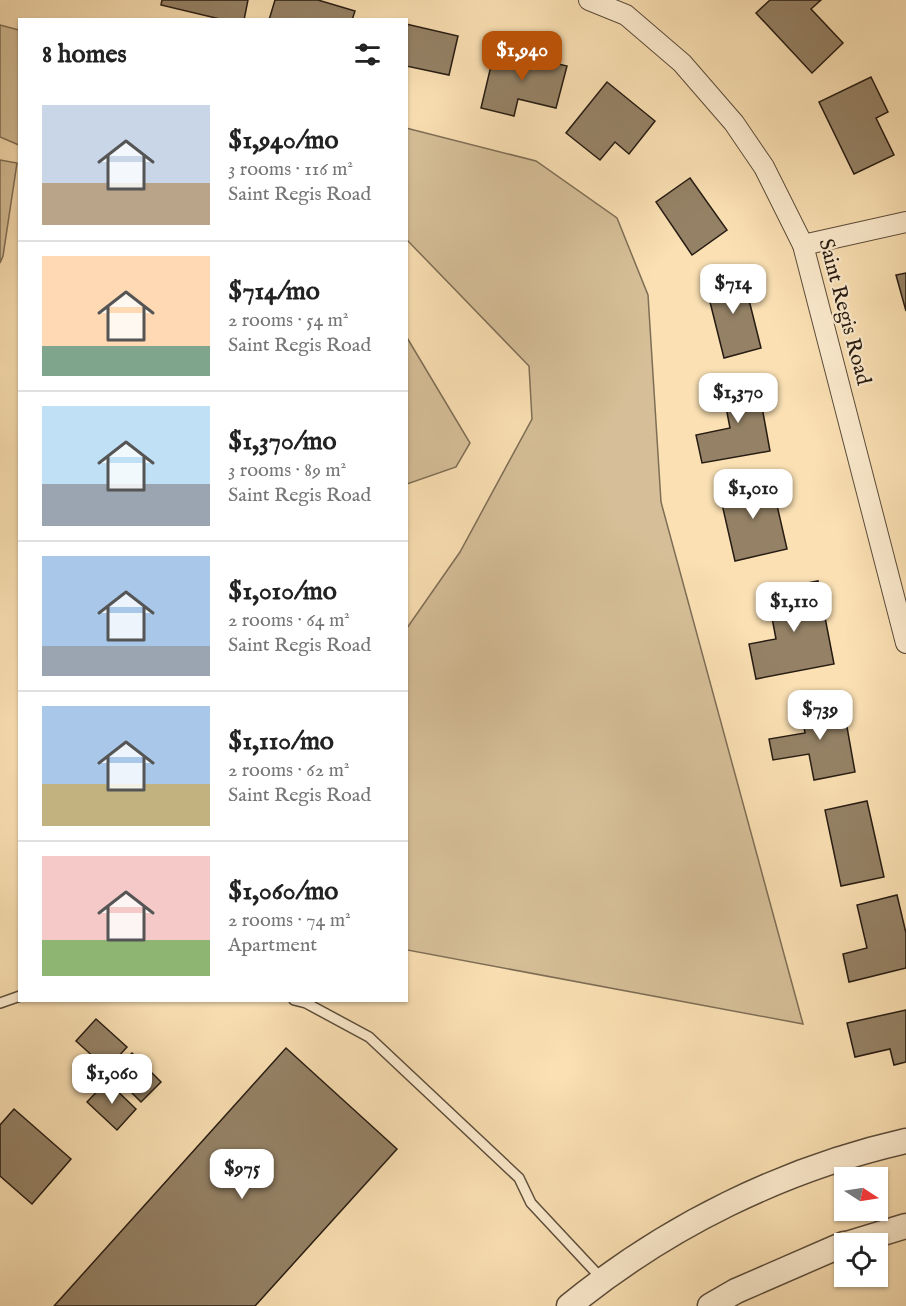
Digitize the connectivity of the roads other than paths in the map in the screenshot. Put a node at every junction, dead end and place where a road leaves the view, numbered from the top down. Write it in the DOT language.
graph roads {
  1 [pos="589,0"];
  2 [pos="906,222"];
  3 [pos="803,245"];
  4 [pos="906,643"];
  5 [pos="18,997"];
  6 [pos="300,1002"];
  7 [pos="0,1003"];
  8 [pos="906,1141"];
  9 [pos="906,1226"];
  10 [pos="883,1233"];
  11 [pos="834,1249"];
  12 [pos="602,1279"];
  13 [pos="569,1306"];
  14 [pos="710,1306"];
  1 -- 3 [label="street, Saint Regis Road"];
  2 -- 3 [label="street"];
  3 -- 4 [label="street, Saint Regis Road"];
  5 -- 7 [label="lane"];
  6 -- 12 [label="lane"];
  8 -- 12 [label="street"];
  9 -- 10 [label="street"];
  11 -- 14 [label="street"];
  12 -- 13 [label="street"];
}
